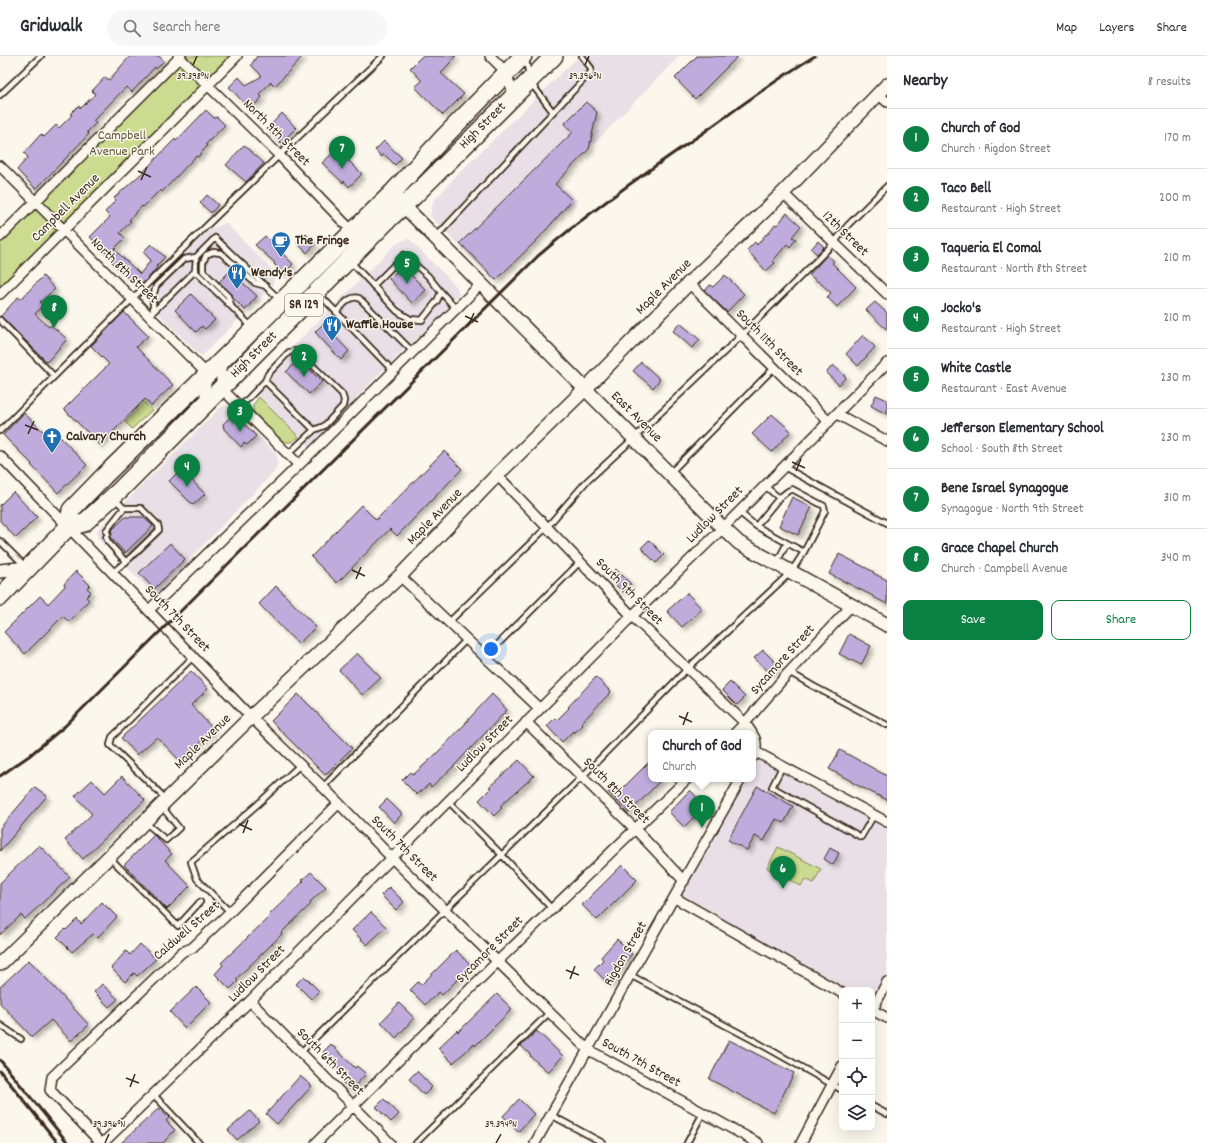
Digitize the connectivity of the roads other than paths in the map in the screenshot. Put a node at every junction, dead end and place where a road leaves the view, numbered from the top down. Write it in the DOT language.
graph roads {
  1 [pos="41,56"];
  2 [pos="180,56"];
  3 [pos="237,56"];
  4 [pos="383,56"];
  5 [pos="490,56"];
  6 [pos="524,56"];
  7 [pos="554,56"];
  8 [pos="582,56"];
  9 [pos="506,72"];
  10 [pos="530,80"];
  11 [pos="208,86"];
  12 [pos="884,94"];
  13 [pos="0,95"];
  14 [pos="514,96"];
  15 [pos="553,112"];
  16 [pos="279,155"];
  17 [pos="0,166"];
  18 [pos="887,186"];
  19 [pos="392,193"];
  20 [pos="783,193"];
  21 [pos="35,202"];
  22 [pos="404,205"];
  23 [pos="63,231"];
  24 [pos="352,231"];
  25 [pos="0,237"];
  26 [pos="436,237"];
  27 [pos="834,243"];
  28 [pos="196,257"];
  29 [pos="348,260"];
  30 [pos="195,271"];
  31 [pos="689,283"];
  32 [pos="481,284"];
  33 [pos="266,286"];
  34 [pos="373,286"];
  35 [pos="317,292"];
  36 [pos="441,292"];
  37 [pos="0,294"];
  38 [pos="887,294"];
  39 [pos="132,298"];
  40 [pos="281,301"];
  41 [pos="232,307"];
  42 [pos="456,309"];
  43 [pos="336,312"];
  44 [pos="151,314"];
  45 [pos="0,320"];
  46 [pos="253,329"];
  47 [pos="742,335"];
  48 [pos="412,352"];
  49 [pos="221,360"];
  50 [pos="887,363"];
  51 [pos="774,368"];
  52 [pos="393,371"];
  53 [pos="207,374"];
  54 [pos="54,376"];
  55 [pos="265,381"];
  56 [pos="221,388"];
  57 [pos="585,389"];
  58 [pos="204,405"];
  59 [pos="240,407"];
  60 [pos="837,414"];
  61 [pos="829,422"];
  62 [pos="0,430"];
  63 [pos="314,430"];
  64 [pos="634,438"];
  65 [pos="887,441"];
  66 [pos="288,454"];
  67 [pos="2,461"];
  68 [pos="299,465"];
  69 [pos="784,466"];
  70 [pos="669,474"];
  71 [pos="497,476"];
  72 [pos="765,486"];
  73 [pos="779,498"];
  74 [pos="118,502"];
  75 [pos="739,512"];
  76 [pos="887,523"];
  77 [pos="756,526"];
  78 [pos="68,527"];
  79 [pos="547,527"];
  80 [pos="723,528"];
  81 [pos="0,541"];
  82 [pos="787,543"];
  83 [pos="804,552"];
  84 [pos="126,562"];
  85 [pos="580,562"];
  86 [pos="776,564"];
  87 [pos="27,568"];
  88 [pos="0,571"];
  89 [pos="791,572"];
  90 [pos="112,573"];
  91 [pos="400,576"];
  92 [pos="0,596"];
  93 [pos="851,606"];
  94 [pos="149,610"];
  95 [pos="632,616"];
  96 [pos="449,622"];
  97 [pos="887,625"];
  98 [pos="467,639"];
  99 [pos="193,657"];
  100 [pos="485,657"];
  101 [pos="688,669"];
  102 [pos="789,672"];
  103 [pos="540,708"];
  104 [pos="251,717"];
  105 [pos="526,722"];
  106 [pos="745,723"];
  107 [pos="887,725"];
  108 [pos="738,730"];
  109 [pos="749,730"];
  110 [pos="756,756"];
  111 [pos="300,765"];
  112 [pos="782,767"];
  113 [pos="582,777"];
  114 [pos="684,782"];
  115 [pos="739,782"];
  116 [pos="323,787"];
  117 [pos="448,801"];
  118 [pos="164,803"];
  119 [pos="339,803"];
  120 [pos="874,815"];
  121 [pos="145,822"];
  122 [pos="887,822"];
  123 [pos="635,829"];
  124 [pos="502,855"];
  125 [pos="109,857"];
  126 [pos="392,858"];
  127 [pos="684,881"];
  128 [pos="675,898"];
  129 [pos="200,902"];
  130 [pos="552,909"];
  131 [pos="445,910"];
  132 [pos="230,912"];
  133 [pos="498,961"];
  134 [pos="0,964"];
  135 [pos="630,975"];
  136 [pos="887,982"];
  137 [pos="839,991"];
  138 [pos="250,1001"];
  139 [pos="875,1005"];
  140 [pos="550,1012"];
  141 [pos="875,1012"];
  142 [pos="887,1018"];
  143 [pos="0,1025"];
  144 [pos="21,1039"];
  145 [pos="587,1049"];
  146 [pos="301,1052"];
  147 [pos="839,1072"];
  148 [pos="832,1085"];
  149 [pos="839,1088"];
  150 [pos="153,1094"];
  151 [pos="354,1106"];
  152 [pos="875,1108"];
  153 [pos="703,1113"];
  154 [pos="887,1114"];
  155 [pos="551,1115"];
  156 [pos="102,1143"];
  157 [pos="199,1143"];
  158 [pos="316,1143"];
  159 [pos="390,1143"];
  160 [pos="416,1143"];
  161 [pos="535,1143"];
  162 [pos="603,1143"];
  163 [pos="687,1143"];
  164 [pos="758,1143"];
  165 [pos="801,1143"];
  1 -- 13 [label="lane"];
  2 -- 11 [label="street, North 9th Street"];
  2 -- 21 [label="street, Campbell Avenue"];
  3 -- 11 [label="street, Campbell Avenue"];
  4 -- 16 [label="lane"];
  5 -- 9 [label="street"];
  6 -- 9 [label="highway, High Street / SR 129"];
  6 -- 10 [label="lane"];
  7 -- 10 [label="highway, High Street / SR 129"];
  8 -- 15 [label="lane"];
  9 -- 14 [label="street"];
  9 -- 19 [label="highway, High Street / SR 129"];
  10 -- 14 [label="highway, High Street / SR 129"];
  10 -- 15 [label="lane"];
  11 -- 16 [label="street, North 9th Street"];
  11 -- 23 [label="street, Campbell Avenue"];
  12 -- 20 [label="street, Maple Avenue"];
  14 -- 22 [label="highway, High Street / SR 129"];
  15 -- 26 [label="lane"];
  16 -- 24 [label="street, North 9th Street"];
  16 -- 39 [label="lane"];
  17 -- 21 [label="street, North 8th Street"];
  18 -- 27 [label="lane"];
  19 -- 22 [label="street, East Avenue"];
  19 -- 24 [label="highway, High Street / SR 129"];
  20 -- 27 [label="street, 12th Street"];
  20 -- 31 [label="street, Maple Avenue"];
  21 -- 23 [label="street, North 8th Street"];
  21 -- 25 [label="street, Campbell Avenue"];
  22 -- 26 [label="street, East Avenue"];
  22 -- 29 [label="highway, High Street / SR 129"];
  23 -- 37 [label="street, Campbell Avenue"];
  23 -- 39 [label="street, North 8th Street"];
  24 -- 40 [label="highway, High Street / SR 129"];
  26 -- 32 [label="street, East Avenue"];
  27 -- 38 [label="street, 12th Street"];
  27 -- 47 [label="lane"];
  28 -- 30 [label="lane"];
  28 -- 33 [label="lane"];
  28 -- 44 [label="lane"];
  29 -- 34 [label="lane"];
  29 -- 35 [label="highway, High Street / SR 129"];
  30 -- 41 [label="lane"];
  30 -- 44 [label="lane"];
  31 -- 47 [label="street, South 11th Street"];
  31 -- 57 [label="street, Maple Avenue"];
  32 -- 42 [label="street"];
  32 -- 57 [label="street, East Avenue"];
  33 -- 40 [label="lane"];
  33 -- 41 [label="lane"];
  34 -- 36 [label="lane"];
  34 -- 36 [label="lane"];
  35 -- 43 [label="lane"];
  35 -- 56 [label="highway, High Street / SR 129"];
  36 -- 42 [label="lane"];
  39 -- 44 [label="street, North 8th Street"];
  39 -- 54 [label="lane"];
  40 -- 46 [label="highway, High Street / SR 129"];
  41 -- 46 [label="lane"];
  42 -- 48 [label="street"];
  43 -- 48 [label="lane"];
  43 -- 52 [label="lane"];
  44 -- 53 [label="street, North 8th Street"];
  45 -- 54 [label="lane"];
  46 -- 49 [label="highway, High Street / SR 129"];
  47 -- 51 [label="street, South 11th Street"];
  47 -- 64 [label="lane"];
  48 -- 52 [label="street"];
  49 -- 53 [label="highway, High Street / SR 129"];
  49 -- 56 [label="street"];
  50 -- 60 [label="street, Ludlow Street"];
  51 -- 61 [label="street, South 11th Street"];
  51 -- 70 [label="lane"];
  52 -- 68 [label="street"];
  53 -- 58 [label="street"];
  53 -- 78 [label="highway, High Street / SR 129"];
  54 -- 62 [label="lane"];
  55 -- 59 [label="lane"];
  55 -- 63 [label="lane"];
  55 -- 63 [label="lane"];
  56 -- 58 [label="highway, High Street / SR 129"];
  56 -- 59 [label="street"];
  57 -- 64 [label="street, East Avenue"];
  57 -- 71 [label="street, Maple Avenue"];
  58 -- 74 [label="highway, High Street / SR 129"];
  59 -- 66 [label="street"];
  60 -- 61 [label="street, Ludlow Street"];
  60 -- 65 [label="street"];
  61 -- 69 [label="street, Ludlow Street"];
  63 -- 66 [label="lane"];
  64 -- 70 [label="street, East Avenue"];
  64 -- 79 [label="lane"];
  66 -- 68 [label="street"];
  67 -- 78 [label="street, South 7th Street"];
  68 -- 94 [label="street"];
  69 -- 72 [label="street, Ludlow Street"];
  69 -- 76 [label="lane"];
  70 -- 80 [label="street, East Avenue"];
  71 -- 79 [label="street, South 9th Street"];
  71 -- 91 [label="street, Maple Avenue"];
  72 -- 73 [label="lane"];
  72 -- 75 [label="street, Ludlow Street"];
  73 -- 77 [label="lane"];
  73 -- 83 [label="lane"];
  74 -- 78 [label="highway, High Street / SR 129"];
  74 -- 84 [label="lane"];
  74 -- 84 [label="lane"];
  75 -- 77 [label="lane"];
  75 -- 80 [label="street, Ludlow Street"];
  77 -- 82 [label="lane"];
  78 -- 87 [label="highway, High Street / SR 129"];
  78 -- 90 [label="street, South 7th Street"];
  79 -- 85 [label="street, South 9th Street"];
  79 -- 96 [label="lane"];
  80 -- 86 [label="street, East Avenue"];
  80 -- 95 [label="street, Ludlow Street"];
  81 -- 87 [label="lane"];
  82 -- 83 [label="lane"];
  82 -- 86 [label="lane"];
  83 -- 89 [label="lane"];
  84 -- 90 [label="lane"];
  85 -- 95 [label="street, South 9th Street"];
  85 -- 100 [label="lane"];
  86 -- 89 [label="street, East Avenue"];
  87 -- 88 [label="street"];
  87 -- 92 [label="highway, High Street / SR 129"];
  89 -- 93 [label="street, East Avenue"];
  89 -- 101 [label="lane"];
  90 -- 94 [label="street, South 7th Street"];
  91 -- 96 [label="street"];
  91 -- 104 [label="street, Maple Avenue"];
  93 -- 97 [label="street, East Avenue"];
  93 -- 102 [label="street, Sycamore Street"];
  94 -- 99 [label="street, South 7th Street"];
  95 -- 101 [label="street, South 9th Street"];
  95 -- 103 [label="street, Ludlow Street"];
  96 -- 98 [label="street"];
  98 -- 100 [label="street"];
  98 -- 116 [label="lane"];
  99 -- 104 [label="street, South 7th Street"];
  99 -- 118 [label="lane"];
  100 -- 103 [label="street"];
  101 -- 106 [label="street, South 9th Street"];
  101 -- 113 [label="lane"];
  102 -- 106 [label="street, Sycamore Street"];
  102 -- 107 [label="lane"];
  103 -- 105 [label="street, Ludlow Street"];
  104 -- 111 [label="street, South 7th Street"];
  104 -- 118 [label="street, Maple Avenue"];
  105 -- 113 [label="street, South 8th Street"];
  105 -- 117 [label="street, Ludlow Street"];
  106 -- 108 [label="street, Sycamore Street"];
  106 -- 109 [label="street"];
  110 -- 112 [label="street"];
  111 -- 116 [label="street, South 7th Street"];
  111 -- 132 [label="lane"];
  112 -- 120 [label="street"];
  112 -- 120 [label="lane"];
  113 -- 123 [label="street, South 8th Street"];
  113 -- 124 [label="lane"];
  114 -- 123 [label="street, Sycamore Street"];
  115 -- 127 [label="street, Rigdon Street"];
  116 -- 119 [label="street, South 7th Street"];
  117 -- 124 [label="lane"];
  117 -- 126 [label="street, Ludlow Street"];
  118 -- 121 [label="street, Maple Avenue"];
  118 -- 121 [label="lane"];
  119 -- 126 [label="street, South 7th Street"];
  119 -- 132 [label="street, Caldwell Street"];
  120 -- 122 [label="street"];
  121 -- 125 [label="street, Maple Avenue"];
  123 -- 127 [label="street, South 8th Street"];
  123 -- 130 [label="street, Sycamore Street"];
  124 -- 130 [label="lane"];
  124 -- 131 [label="lane"];
  125 -- 129 [label="lane"];
  125 -- 134 [label="street, Maple Avenue"];
  126 -- 131 [label="street, South 7th Street"];
  126 -- 138 [label="street, Ludlow Street"];
  127 -- 128 [label="street, Rigdon Street"];
  128 -- 135 [label="street, Rigdon Street"];
  128 -- 137 [label="street"];
  130 -- 133 [label="street, Sycamore Street"];
  131 -- 133 [label="street, South 7th Street"];
  131 -- 146 [label="lane"];
  132 -- 156 [label="street, Caldwell Street"];
  133 -- 140 [label="street, South 7th Street"];
  133 -- 151 [label="street, Sycamore Street"];
  135 -- 145 [label="street, Rigdon Street"];
  135 -- 148 [label="lane"];
  136 -- 139 [label="street"];
  138 -- 146 [label="street, South 6th Street"];
  138 -- 150 [label="street, Ludlow Street"];
  140 -- 145 [label="street, South 7th Street"];
  140 -- 160 [label="lane"];
  141 -- 142 [label="street"];
  143 -- 144 [label="lane"];
  145 -- 153 [label="street, South 7th Street"];
  145 -- 155 [label="street, Rigdon Street"];
  146 -- 151 [label="street, South 6th Street"];
  147 -- 148 [label="street"];
  148 -- 149 [label="lane"];
  148 -- 165 [label="street"];
  150 -- 156 [label="street, Ludlow Street"];
  150 -- 157 [label="lane"];
  151 -- 158 [label="street, Sycamore Street"];
  151 -- 159 [label="street, South 6th Street"];
  152 -- 154 [label="lane"];
  153 -- 163 [label="lane"];
  153 -- 164 [label="street, South 7th Street"];
  155 -- 161 [label="street, Rigdon Street"];
  155 -- 162 [label="lane"];
}
